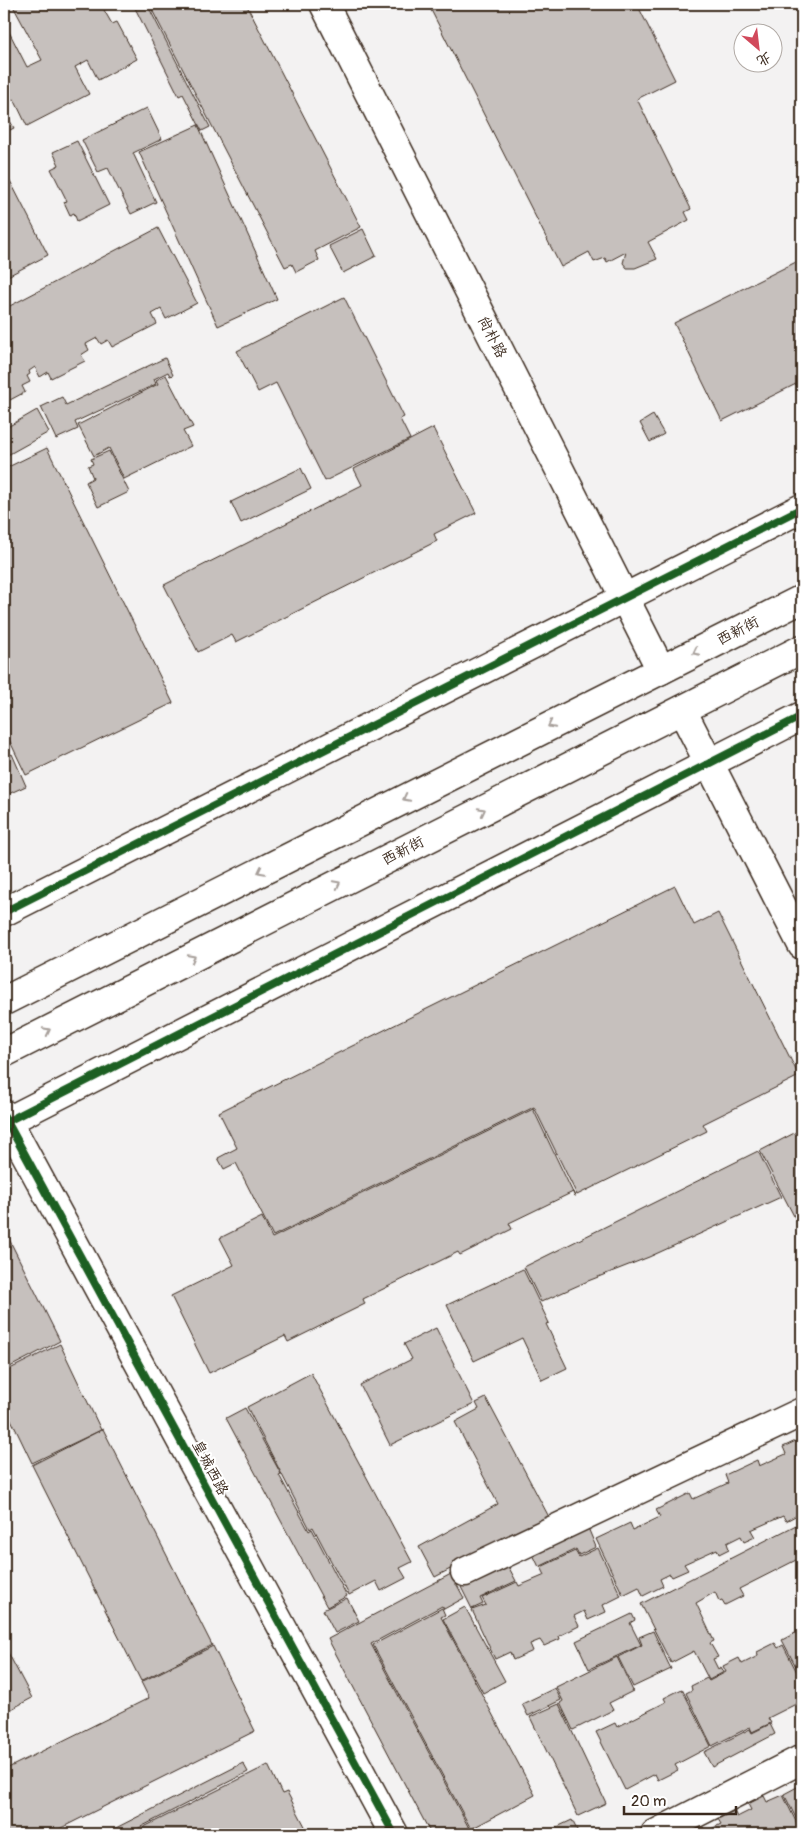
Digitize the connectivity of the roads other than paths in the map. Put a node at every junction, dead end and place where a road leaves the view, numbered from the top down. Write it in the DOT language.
graph roads {
  1 [pos="324,4"];
  2 [pos="802,508"];
  3 [pos="625,598"];
  4 [pos="802,599"];
  5 [pos="802,649"];
  6 [pos="662,670"];
  7 [pos="682,710"];
  8 [pos="802,716"];
  9 [pos="709,763"];
  10 [pos="4,912"];
  11 [pos="802,945"];
  12 [pos="4,1001"];
  13 [pos="4,1053"];
  14 [pos="5,1120"];
  15 [pos="802,1412"];
  16 [pos="465,1572"];
  17 [pos="802,1759"];
  18 [pos="394,1834"];
  19 [pos="656,1834"];
  1 -- 3 [label="street, 尚朴路"];
  2 -- 3 [label="street"];
  3 -- 6 [label="street, 尚朴路"];
  3 -- 10 [label="street"];
  4 -- 6 [label="street, 西新街, one-way"];
  5 -- 7 [label="street, 西新街"];
  6 -- 12 [label="street, 西新街, one-way"];
  7 -- 9 [label="street"];
  13 -- 7 [label="street, 西新街, one-way"];
  8 -- 9 [label="street"];
  9 -- 11 [label="street"];
  9 -- 14 [label="street"];
  14 -- 18 [label="street, 皇城西路"];
  15 -- 16 [label="street"];
  17 -- 19 [label="street"];
}
